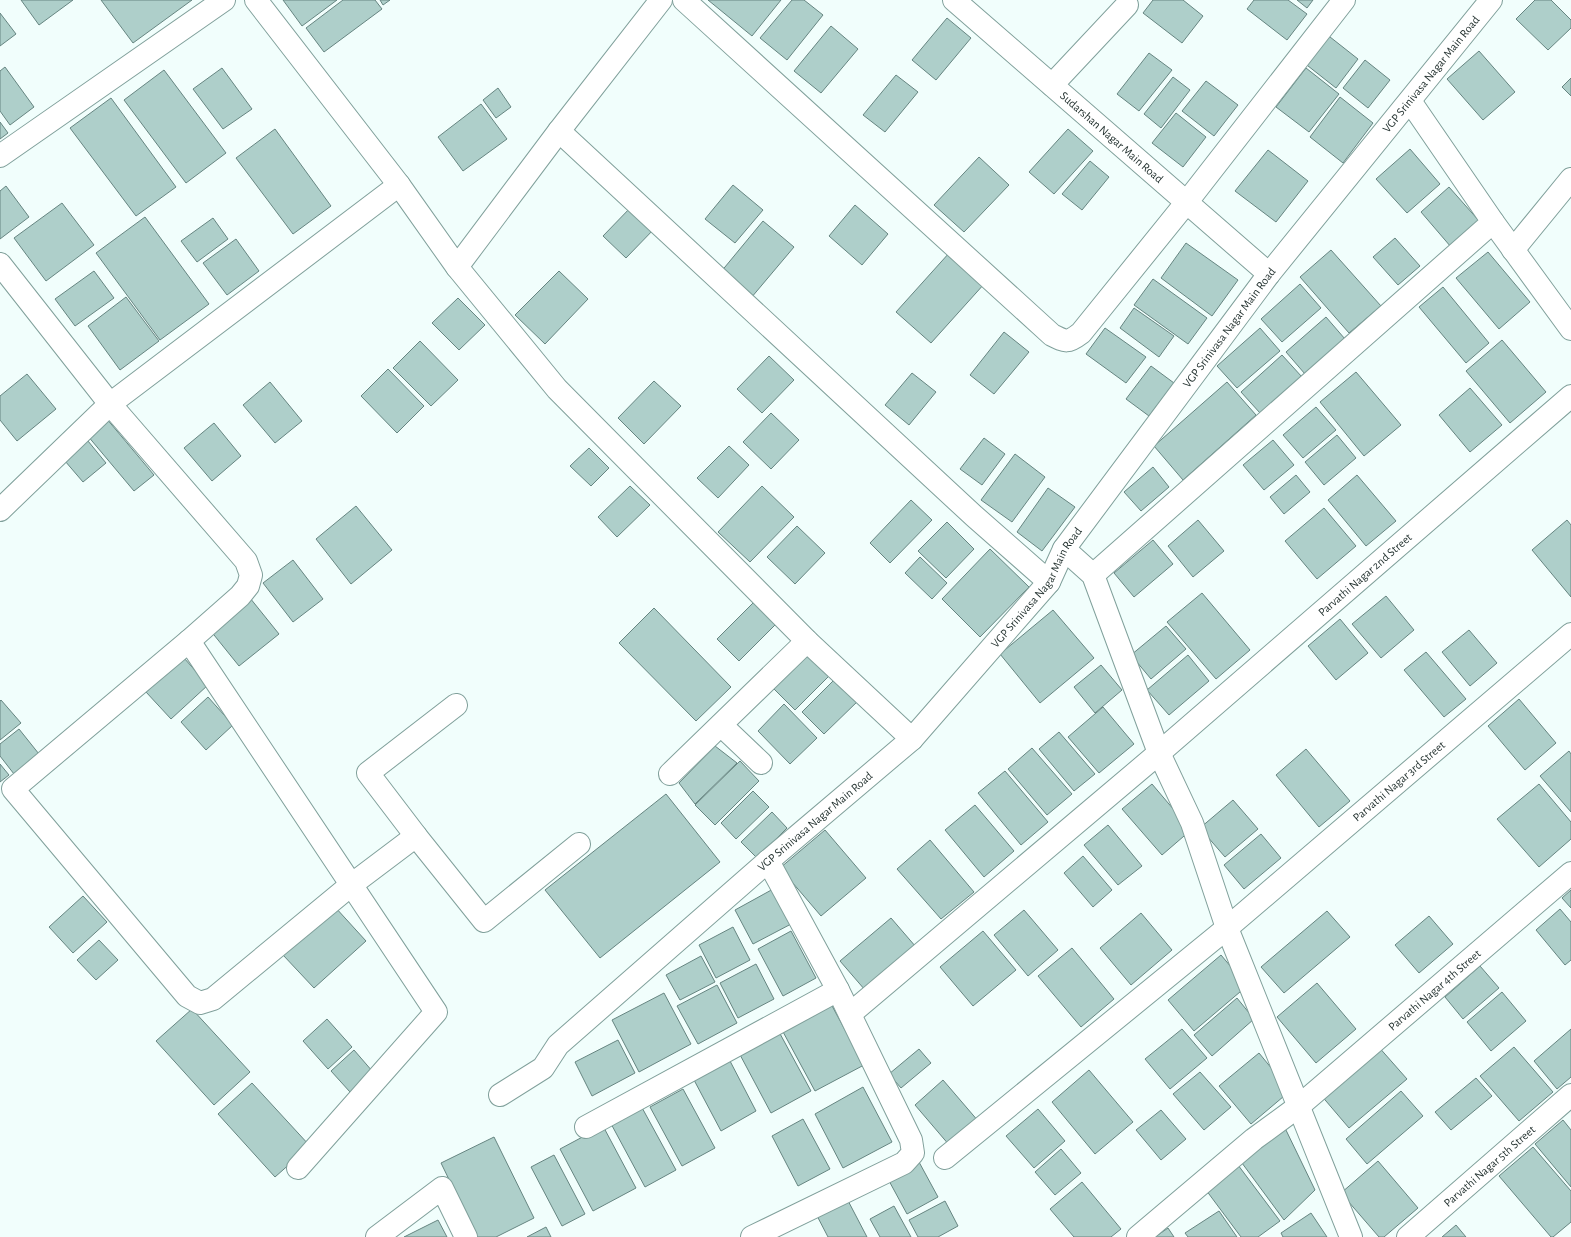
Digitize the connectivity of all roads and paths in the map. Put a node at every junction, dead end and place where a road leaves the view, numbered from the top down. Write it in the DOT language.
graph roads {
  1 [pos="224,0"];
  2 [pos="256,0"];
  3 [pos="661,0"];
  4 [pos="684,0"];
  5 [pos="954,0"];
  6 [pos="1344,0"];
  7 [pos="1492,0"];
  8 [pos="1127,5"];
  9 [pos="1052,85"];
  10 [pos="1410,101"];
  11 [pos="559,130"];
  12 [pos="0,156"];
  13 [pos="1571,179"];
  14 [pos="399,185"];
  15 [pos="1186,203"];
  16 [pos="1494,222"];
  17 [pos="1514,250"];
  18 [pos="457,267"];
  19 [pos="2,270"];
  20 [pos="1269,274"];
  21 [pos="1571,329"];
  22 [pos="1571,396"];
  23 [pos="110,404"];
  24 [pos="0,510"];
  25 [pos="1064,549"];
  26 [pos="1093,575"];
  27 [pos="1049,582"];
  28 [pos="1571,634"];
  29 [pos="189,641"];
  30 [pos="807,641"];
  31 [pos="456,705"];
  32 [pos="720,725"];
  33 [pos="912,739"];
  34 [pos="1159,753"];
  35 [pos="761,763"];
  36 [pos="670,774"];
  37 [pos="416,836"];
  38 [pos="579,844"];
  39 [pos="768,861"];
  40 [pos="1571,873"];
  41 [pos="351,885"];
  42 [pos="1227,928"];
  43 [pos="838,990"];
  44 [pos="850,1014"];
  45 [pos="500,1095"];
  46 [pos="1571,1095"];
  47 [pos="1299,1106"];
  48 [pos="586,1127"];
  49 [pos="945,1158"];
  50 [pos="298,1168"];
  51 [pos="377,1237"];
  52 [pos="466,1237"];
  53 [pos="752,1237"];
  54 [pos="1138,1237"];
  55 [pos="1352,1237"];
  56 [pos="1408,1237"];
  1 -- 12 [label="street"];
  2 -- 14 [label="street"];
  3 -- 11 [label="street"];
  4 -- 15 [label="street"];
  5 -- 9 [label="street, Sudarshan Nagar Main Road"];
  6 -- 15 [label="street"];
  7 -- 10 [label="street, VGP Srinivasa Nagar Main Road"];
  8 -- 9 [label="street"];
  9 -- 15 [label="street, Sudarshan Nagar Main Road"];
  10 -- 16 [label="street"];
  10 -- 20 [label="street, VGP Srinivasa Nagar Main Road"];
  11 -- 18 [label="street"];
  11 -- 27 [label="street"];
  13 -- 17 [label="street"];
  14 -- 18 [label="street"];
  14 -- 23 [label="street"];
  15 -- 20 [label="street, Sudarshan Nagar Main Road"];
  16 -- 17 [label="street"];
  16 -- 26 [label="street"];
  17 -- 21 [label="street"];
  18 -- 30 [label="street"];
  19 -- 23 [label="street"];
  20 -- 25 [label="street, VGP Srinivasa Nagar Main Road"];
  22 -- 34 [label="street, Parvathi Nagar 2nd Street"];
  23 -- 24 [label="street"];
  23 -- 29 [label="street"];
  25 -- 26 [label="street"];
  25 -- 27 [label="street, VGP Srinivasa Nagar Main Road"];
  26 -- 34 [label="street"];
  27 -- 33 [label="street, VGP Srinivasa Nagar Main Road"];
  28 -- 42 [label="street, Parvathi Nagar 3rd Street"];
  29 -- 41 [label="street"];
  29 -- 41 [label="street"];
  30 -- 32 [label="street"];
  30 -- 33 [label="street"];
  31 -- 37 [label="street"];
  32 -- 35 [label="street"];
  32 -- 36 [label="street"];
  33 -- 39 [label="street, VGP Srinivasa Nagar Main Road"];
  34 -- 42 [label="street"];
  34 -- 44 [label="street, Parvathi Nagar 2nd Street"];
  37 -- 38 [label="street"];
  37 -- 41 [label="street"];
  39 -- 43 [label="street"];
  39 -- 45 [label="street, VGP Srinivasa Nagar Main Road"];
  40 -- 47 [label="street, Parvathi Nagar 4th Street"];
  41 -- 50 [label="street"];
  42 -- 47 [label="street"];
  42 -- 49 [label="street, Parvathi Nagar 3rd Street"];
  43 -- 44 [label="street"];
  43 -- 48 [label="street"];
  44 -- 53 [label="street"];
  46 -- 56 [label="street, Parvathi Nagar 5th Street"];
  47 -- 54 [label="street, Parvathi Nagar 4th Street"];
  47 -- 55 [label="street"];
  51 -- 52 [label="street"];
}
